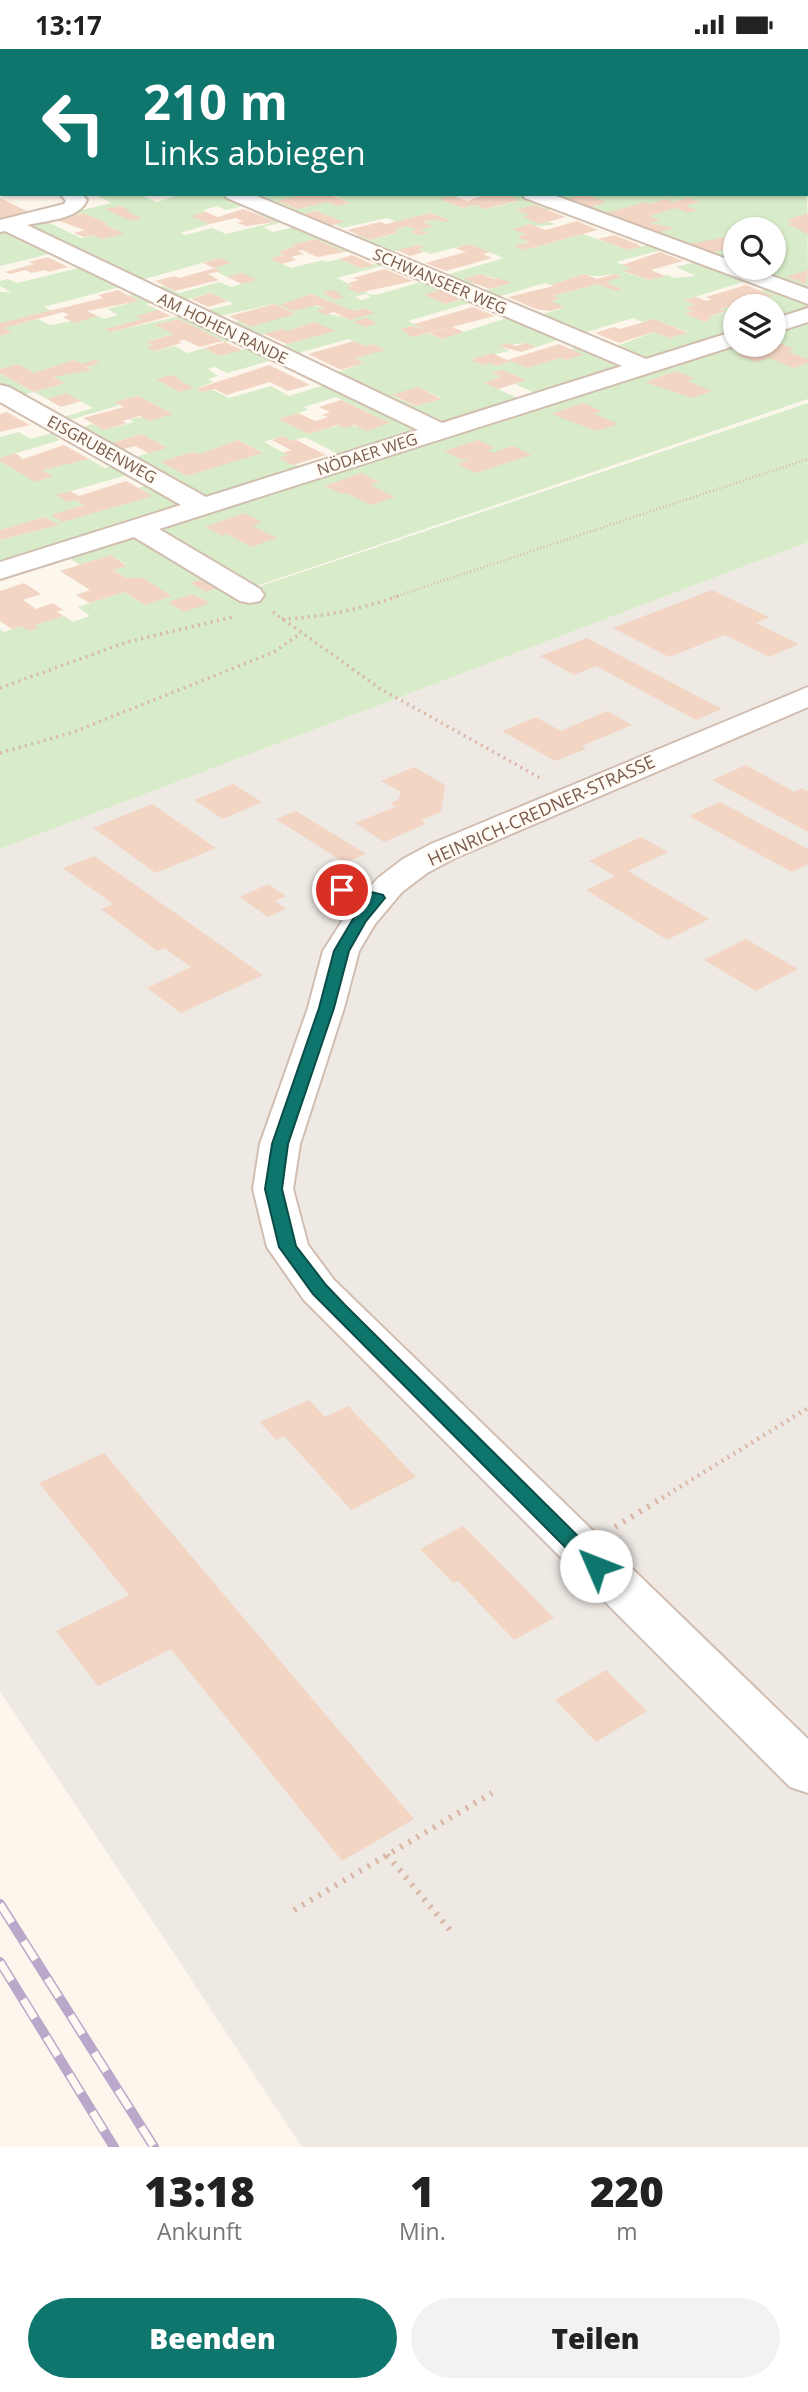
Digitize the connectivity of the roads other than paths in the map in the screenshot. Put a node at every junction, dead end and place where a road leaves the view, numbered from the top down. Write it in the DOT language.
graph roads {
  1 [pos="72,196"];
  2 [pos="239,196"];
  3 [pos="537,196"];
  4 [pos="4,225"];
  5 [pos="808,297"];
  6 [pos="808,315"];
  7 [pos="786,322"];
  8 [pos="723,342"];
  9 [pos="645,367"];
  10 [pos="0,392"];
  11 [pos="439,432"];
  12 [pos="204,507"];
  13 [pos="138,528"];
  14 [pos="0,571"];
  15 [pos="257,601"];
  16 [pos="808,696"];
  17 [pos="808,1772"];
  1 -- 4 [label="street"];
  2 -- 9 [label="street, SCHWANSEER WEG"];
  3 -- 5 [label="street"];
  4 -- 11 [label="street, AM HOHEN RANDE"];
  6 -- 7 [label="street"];
  8 -- 9 [label="street, NÖDAER WEG"];
  9 -- 11 [label="street, NÖDAER WEG"];
  10 -- 12 [label="street, EISGRUBENWEG"];
  11 -- 12 [label="street, NÖDAER WEG"];
  12 -- 13 [label="street, NÖDAER WEG"];
  13 -- 14 [label="street, NÖDAER WEG"];
  13 -- 15 [label="street"];
  16 -- 17 [label="street, HEINRICH-CREDNER-STRASSE"];
}
